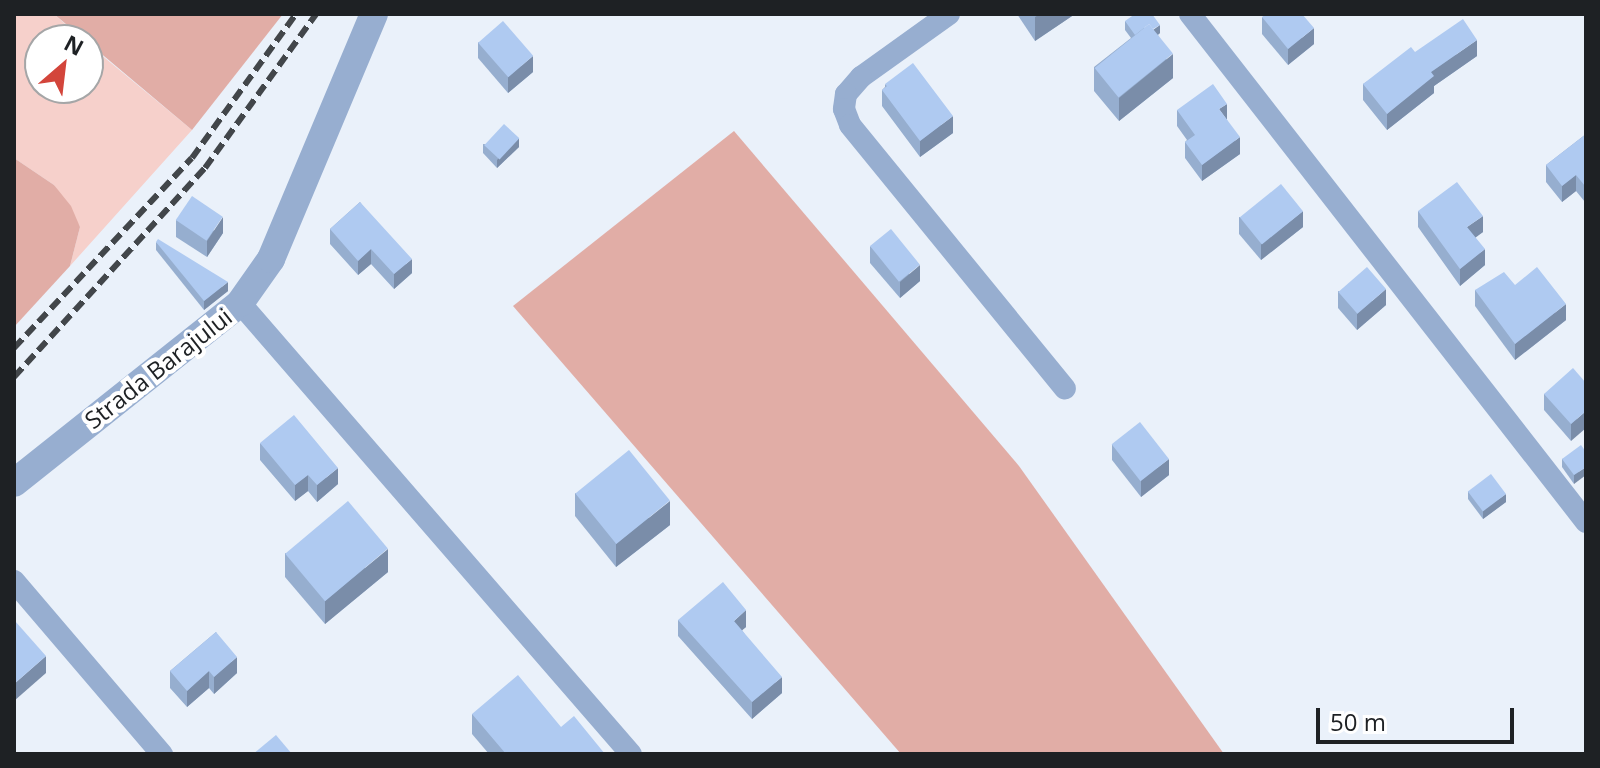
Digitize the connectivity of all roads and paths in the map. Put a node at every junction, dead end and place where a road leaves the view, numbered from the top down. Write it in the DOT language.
graph roads {
  1 [pos="374,14"];
  2 [pos="949,14"];
  3 [pos="1190,14"];
  4 [pos="240,303"];
  5 [pos="1065,389"];
  6 [pos="14,483"];
  7 [pos="1586,522"];
  8 [pos="14,581"];
  9 [pos="162,754"];
  10 [pos="631,754"];
  1 -- 4 [label="street, Strada Barajului"];
  2 -- 5 [label="street"];
  3 -- 7 [label="street"];
  4 -- 6 [label="street, Strada Barajului"];
  4 -- 10 [label="street"];
  8 -- 9 [label="street"];
}
